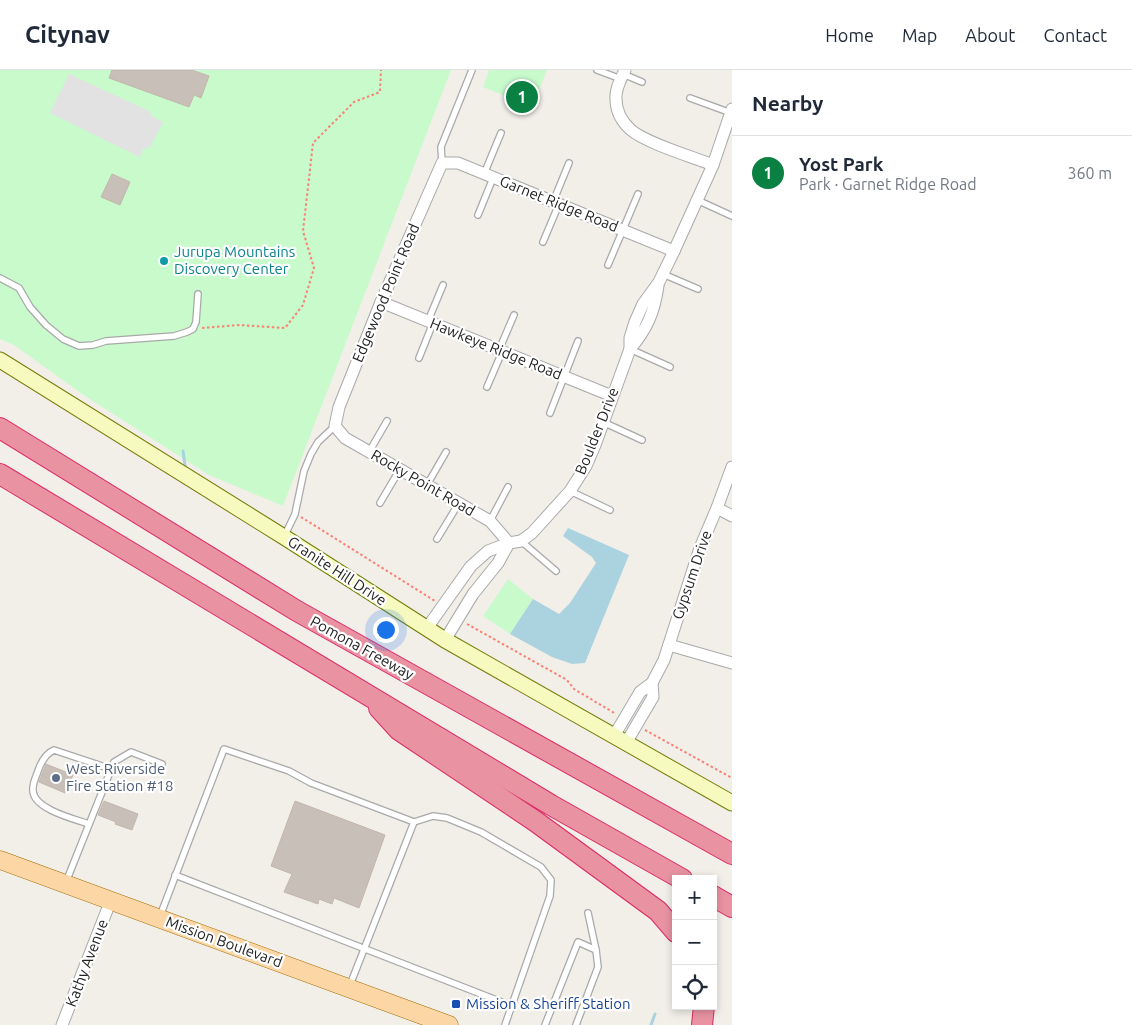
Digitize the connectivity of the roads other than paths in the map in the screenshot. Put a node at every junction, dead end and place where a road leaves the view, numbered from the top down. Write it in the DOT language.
graph roads {
  1 [pos="472,70"];
  2 [pos="596,70"];
  3 [pos="623,74"];
  4 [pos="642,82"];
  5 [pos="690,98"];
  6 [pos="731,111"];
  7 [pos="729,129"];
  8 [pos="501,133"];
  9 [pos="442,163"];
  10 [pos="569,163"];
  11 [pos="713,165"];
  12 [pos="489,176"];
  13 [pos="638,194"];
  14 [pos="697,200"];
  15 [pos="556,203"];
  16 [pos="478,215"];
  17 [pos="732,216"];
  18 [pos="623,230"];
  19 [pos="542,242"];
  20 [pos="674,251"];
  21 [pos="608,265"];
  22 [pos="0,278"];
  23 [pos="661,278"];
  24 [pos="443,285"];
  25 [pos="698,289"];
  26 [pos="198,294"];
  27 [pos="381,302"];
  28 [pos="514,315"];
  29 [pos="431,322"];
  30 [pos="578,341"];
  31 [pos="630,350"];
  32 [pos="501,351"];
  33 [pos="419,358"];
  34 [pos="0,360"];
  35 [pos="670,367"];
  36 [pos="564,376"];
  37 [pos="488,387"];
  38 [pos="612,396"];
  39 [pos="550,413"];
  40 [pos="387,421"];
  41 [pos="603,422"];
  42 [pos="335,426"];
  43 [pos="0,428"];
  44 [pos="642,440"];
  45 [pos="369,452"];
  46 [pos="446,452"];
  47 [pos="732,467"];
  48 [pos="400,470"];
  49 [pos="0,474"];
  50 [pos="427,485"];
  51 [pos="508,487"];
  52 [pos="570,491"];
  53 [pos="380,503"];
  54 [pos="459,503"];
  55 [pos="717,508"];
  56 [pos="610,510"];
  57 [pos="732,516"];
  58 [pos="490,521"];
  59 [pos="284,537"];
  60 [pos="436,539"];
  61 [pos="515,542"];
  62 [pos="476,562"];
  63 [pos="556,571"];
  64 [pos="488,574"];
  65 [pos="427,628"];
  66 [pos="445,640"];
  67 [pos="669,645"];
  68 [pos="732,663"];
  69 [pos="364,692"];
  70 [pos="620,739"];
  71 [pos="162,764"];
  72 [pos="111,769"];
  73 [pos="732,803"];
  74 [pos="414,822"];
  75 [pos="88,824"];
  76 [pos="732,854"];
  77 [pos="0,860"];
  78 [pos="175,875"];
  79 [pos="675,875"];
  80 [pos="66,884"];
  81 [pos="717,898"];
  82 [pos="111,900"];
  83 [pos="732,906"];
  84 [pos="588,913"];
  85 [pos="159,918"];
  86 [pos="672,927"];
  87 [pos="365,948"];
  88 [pos="596,950"];
  89 [pos="349,988"];
  90 [pos="512,1006"];
  91 [pos="704,1010"];
  92 [pos="442,1024"];
  93 [pos="62,1025"];
  94 [pos="505,1025"];
  95 [pos="545,1025"];
  96 [pos="576,1025"];
  97 [pos="702,1025"];
  1 -- 9 [label="lane"];
  2 -- 3 [label="lane"];
  3 -- 4 [label="lane"];
  3 -- 11 [label="street"];
  5 -- 6 [label="lane"];
  6 -- 7 [label="street, Boulder Drive"];
  7 -- 11 [label="street, Boulder Drive"];
  8 -- 12 [label="lane"];
  9 -- 12 [label="street, Garnet Ridge Road"];
  9 -- 27 [label="street, Edgewood Point Road"];
  10 -- 15 [label="lane"];
  11 -- 14 [label="street, Boulder Drive"];
  12 -- 15 [label="street, Garnet Ridge Road"];
  12 -- 16 [label="lane"];
  13 -- 18 [label="lane"];
  14 -- 17 [label="lane"];
  14 -- 20 [label="street, Boulder Drive"];
  15 -- 18 [label="street, Garnet Ridge Road"];
  15 -- 19 [label="lane"];
  18 -- 20 [label="street, Garnet Ridge Road"];
  18 -- 21 [label="lane"];
  20 -- 23 [label="street, Boulder Drive"];
  22 -- 26 [label="lane"];
  23 -- 25 [label="lane"];
  23 -- 31 [label="street, Boulder Drive"];
  24 -- 29 [label="lane"];
  27 -- 29 [label="street, Hawkeye Ridge Road"];
  27 -- 42 [label="street, Edgewood Point Road"];
  28 -- 32 [label="lane"];
  29 -- 32 [label="street, Hawkeye Ridge Road"];
  29 -- 33 [label="lane"];
  30 -- 36 [label="lane"];
  31 -- 35 [label="lane"];
  31 -- 38 [label="street, Boulder Drive"];
  32 -- 36 [label="street, Hawkeye Ridge Road"];
  32 -- 37 [label="lane"];
  34 -- 59 [label="street, Granite Hill Drive"];
  36 -- 38 [label="street, Hawkeye Ridge Road"];
  36 -- 39 [label="lane"];
  38 -- 41 [label="street, Boulder Drive"];
  40 -- 45 [label="lane"];
  41 -- 44 [label="lane"];
  41 -- 52 [label="street, Boulder Drive"];
  42 -- 45 [label="street, Rocky Point Road"];
  42 -- 59 [label="lane"];
  43 -- 76 [label="highway, Pomona Freeway"];
  45 -- 48 [label="street, Rocky Point Road"];
  46 -- 50 [label="lane"];
  47 -- 55 [label="street, Gypsum Drive"];
  48 -- 50 [label="street, Rocky Point Road"];
  48 -- 53 [label="lane"];
  49 -- 69 [label="highway"];
  50 -- 54 [label="street, Rocky Point Road"];
  51 -- 58 [label="lane"];
  52 -- 56 [label="lane"];
  52 -- 61 [label="street, Boulder Drive"];
  54 -- 58 [label="street, Rocky Point Road"];
  54 -- 60 [label="lane"];
  55 -- 57 [label="street"];
  55 -- 67 [label="street, Gypsum Drive"];
  58 -- 61 [label="street, Rocky Point Road"];
  59 -- 65 [label="street, Granite Hill Drive"];
  61 -- 62 [label="street, Boulder Drive"];
  61 -- 63 [label="lane"];
  61 -- 64 [label="street, Boulder Drive"];
  62 -- 64 [label="street"];
  62 -- 65 [label="street, Boulder Drive"];
  64 -- 66 [label="street, Boulder Drive"];
  65 -- 66 [label="street, Granite Hill Drive"];
  66 -- 70 [label="street, Granite Hill Drive"];
  67 -- 68 [label="street"];
  67 -- 70 [label="street, Gypsum Drive"];
  69 -- 79 [label="highway"];
  69 -- 86 [label="highway"];
  70 -- 73 [label="street, Granite Hill Drive"];
  71 -- 72 [label="lane"];
  72 -- 75 [label="lane"];
  72 -- 75 [label="lane"];
  74 -- 78 [label="lane"];
  74 -- 87 [label="lane"];
  74 -- 90 [label="lane"];
  75 -- 80 [label="lane"];
  77 -- 80 [label="main road, Mission Boulevard"];
  78 -- 85 [label="lane"];
  78 -- 87 [label="lane"];
  80 -- 82 [label="main road, Mission Boulevard"];
  81 -- 83 [label="highway"];
  82 -- 85 [label="main road, Mission Boulevard"];
  82 -- 93 [label="street, Kathy Avenue"];
  84 -- 88 [label="lane"];
  85 -- 89 [label="main road, Mission Boulevard"];
  87 -- 89 [label="lane"];
  87 -- 90 [label="lane"];
  88 -- 95 [label="lane"];
  88 -- 96 [label="lane"];
  89 -- 92 [label="main road, Mission Boulevard"];
  90 -- 94 [label="lane"];
  91 -- 97 [label="highway"];
}
